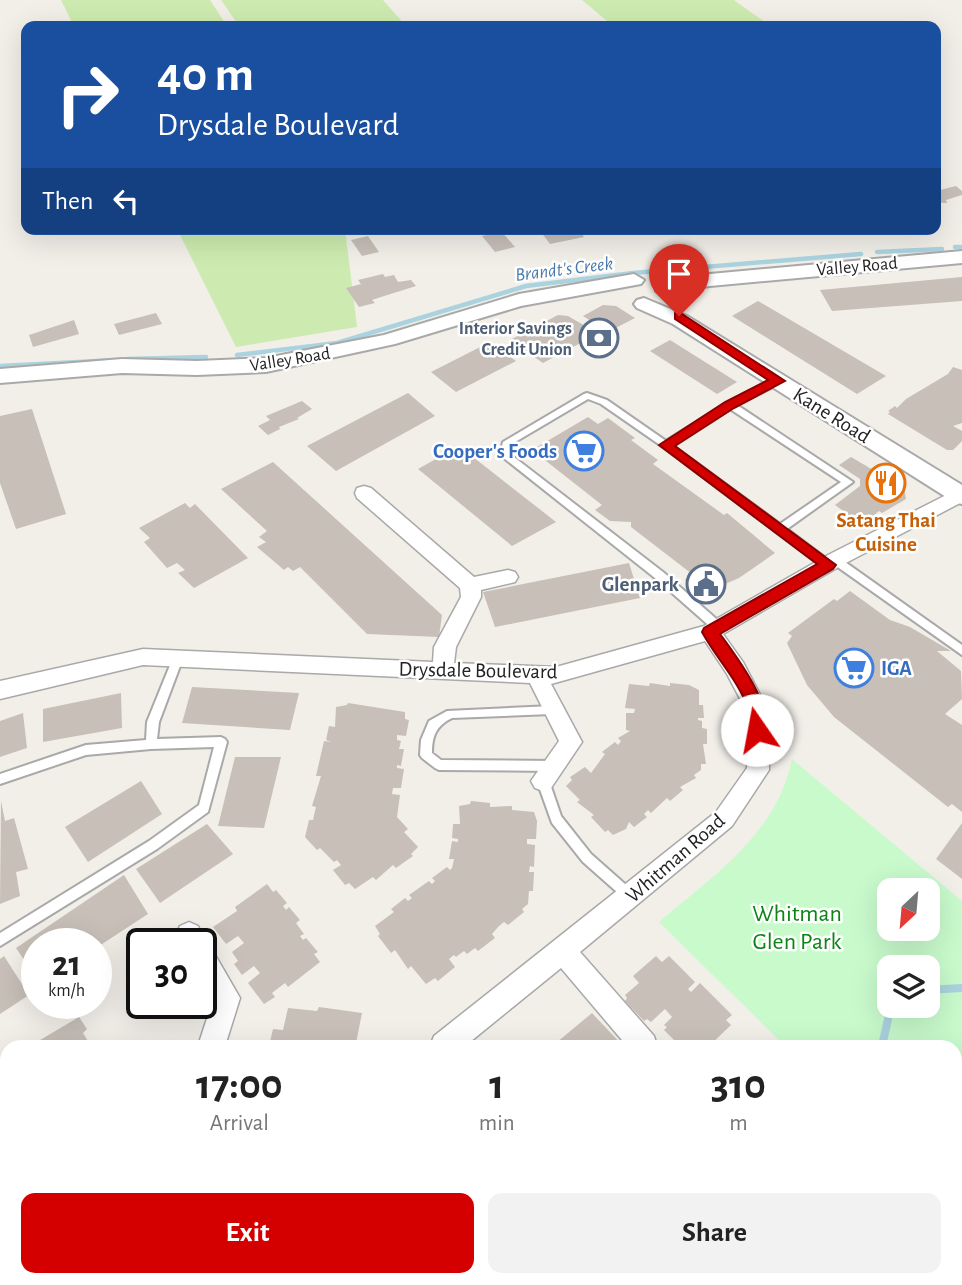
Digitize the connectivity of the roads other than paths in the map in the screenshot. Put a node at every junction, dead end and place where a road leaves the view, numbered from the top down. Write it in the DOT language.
graph roads {
  1 [pos="962,257"];
  2 [pos="710,280"];
  3 [pos="572,289"];
  4 [pos="638,291"];
  5 [pos="666,293"];
  6 [pos="702,333"];
  7 [pos="0,376"];
  8 [pos="778,381"];
  9 [pos="730,405"];
  10 [pos="666,445"];
  11 [pos="364,493"];
  12 [pos="962,495"];
  13 [pos="780,529"];
  14 [pos="832,563"];
  15 [pos="508,577"];
  16 [pos="470,585"];
  17 [pos="714,630"];
  18 [pos="962,651"];
  19 [pos="178,658"];
  20 [pos="443,670"];
  21 [pos="539,675"];
  22 [pos="0,690"];
  23 [pos="552,710"];
  24 [pos="151,744"];
  25 [pos="548,774"];
  26 [pos="0,779"];
  27 [pos="630,896"];
  28 [pos="0,940"];
  29 [pos="563,951"];
  30 [pos="217,981"];
  31 [pos="214,1040"];
  32 [pos="452,1040"];
  33 [pos="639,1040"];
  1 -- 2 [label="street, Valley Road"];
  2 -- 4 [label="street, Valley Road"];
  2 -- 5 [label="street, Valley Road"];
  3 -- 4 [label="street, Valley Road"];
  3 -- 7 [label="street, Valley Road"];
  4 -- 5 [label="street, Valley Road"];
  4 -- 6 [label="street, Kane Road"];
  5 -- 6 [label="street, Kane Road"];
  6 -- 8 [label="street, Kane Road"];
  8 -- 9 [label="lane"];
  8 -- 12 [label="street, Kane Road"];
  9 -- 10 [label="lane"];
  9 -- 13 [label="lane"];
  10 -- 13 [label="lane"];
  10 -- 17 [label="lane"];
  11 -- 16 [label="street"];
  12 -- 14 [label="street, Drysdale Boulevard"];
  13 -- 14 [label="lane"];
  14 -- 17 [label="street, Drysdale Boulevard"];
  14 -- 18 [label="lane"];
  15 -- 16 [label="street"];
  16 -- 20 [label="street"];
  17 -- 21 [label="street, Drysdale Boulevard"];
  17 -- 27 [label="street, Whitman Road"];
  19 -- 20 [label="street, Drysdale Boulevard"];
  19 -- 22 [label="street, Drysdale Boulevard"];
  19 -- 24 [label="lane"];
  20 -- 21 [label="street, Drysdale Boulevard"];
  21 -- 23 [label="street"];
  23 -- 25 [label="street"];
  23 -- 25 [label="lane"];
  24 -- 26 [label="lane"];
  24 -- 28 [label="lane"];
  25 -- 27 [label="lane"];
  27 -- 29 [label="street, Whitman Road"];
  29 -- 32 [label="street, Whitman Road"];
  29 -- 33 [label="street"];
  30 -- 31 [label="street"];
}
